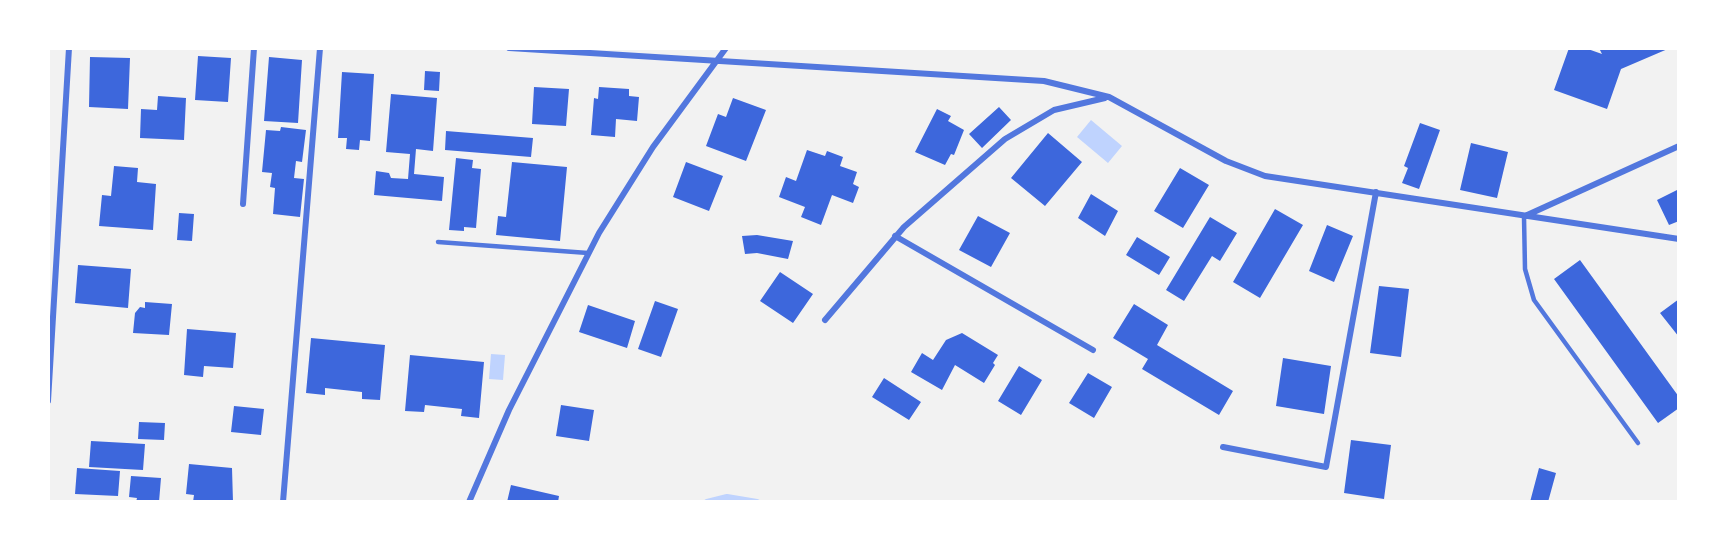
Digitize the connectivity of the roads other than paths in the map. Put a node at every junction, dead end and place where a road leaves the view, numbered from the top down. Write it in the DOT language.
graph roads {
  1 [pos="69,48"];
  2 [pos="254,48"];
  3 [pos="320,48"];
  4 [pos="509,48"];
  5 [pos="726,48"];
  6 [pos="716,62"];
  7 [pos="1109,97"];
  8 [pos="1679,146"];
  9 [pos="1376,192"];
  10 [pos="243,204"];
  11 [pos="1524,217"];
  12 [pos="895,236"];
  13 [pos="1679,240"];
  14 [pos="438,242"];
  15 [pos="588,254"];
  16 [pos="825,320"];
  17 [pos="1093,350"];
  18 [pos="48,401"];
  19 [pos="1638,443"];
  20 [pos="1223,447"];
  21 [pos="283,502"];
  22 [pos="469,502"];
  1 -- 18 [label="street"];
  2 -- 10 [label="street"];
  3 -- 21 [label="street"];
  4 -- 6 [label="street"];
  5 -- 6 [label="street"];
  6 -- 7 [label="street"];
  6 -- 15 [label="street"];
  7 -- 9 [label="street"];
  7 -- 12 [label="street"];
  8 -- 11 [label="street"];
  9 -- 11 [label="street"];
  9 -- 20 [label="street"];
  11 -- 13 [label="street"];
  11 -- 19 [label="lane"];
  12 -- 16 [label="street"];
  12 -- 17 [label="street"];
  14 -- 15 [label="lane"];
  15 -- 22 [label="street"];
}
